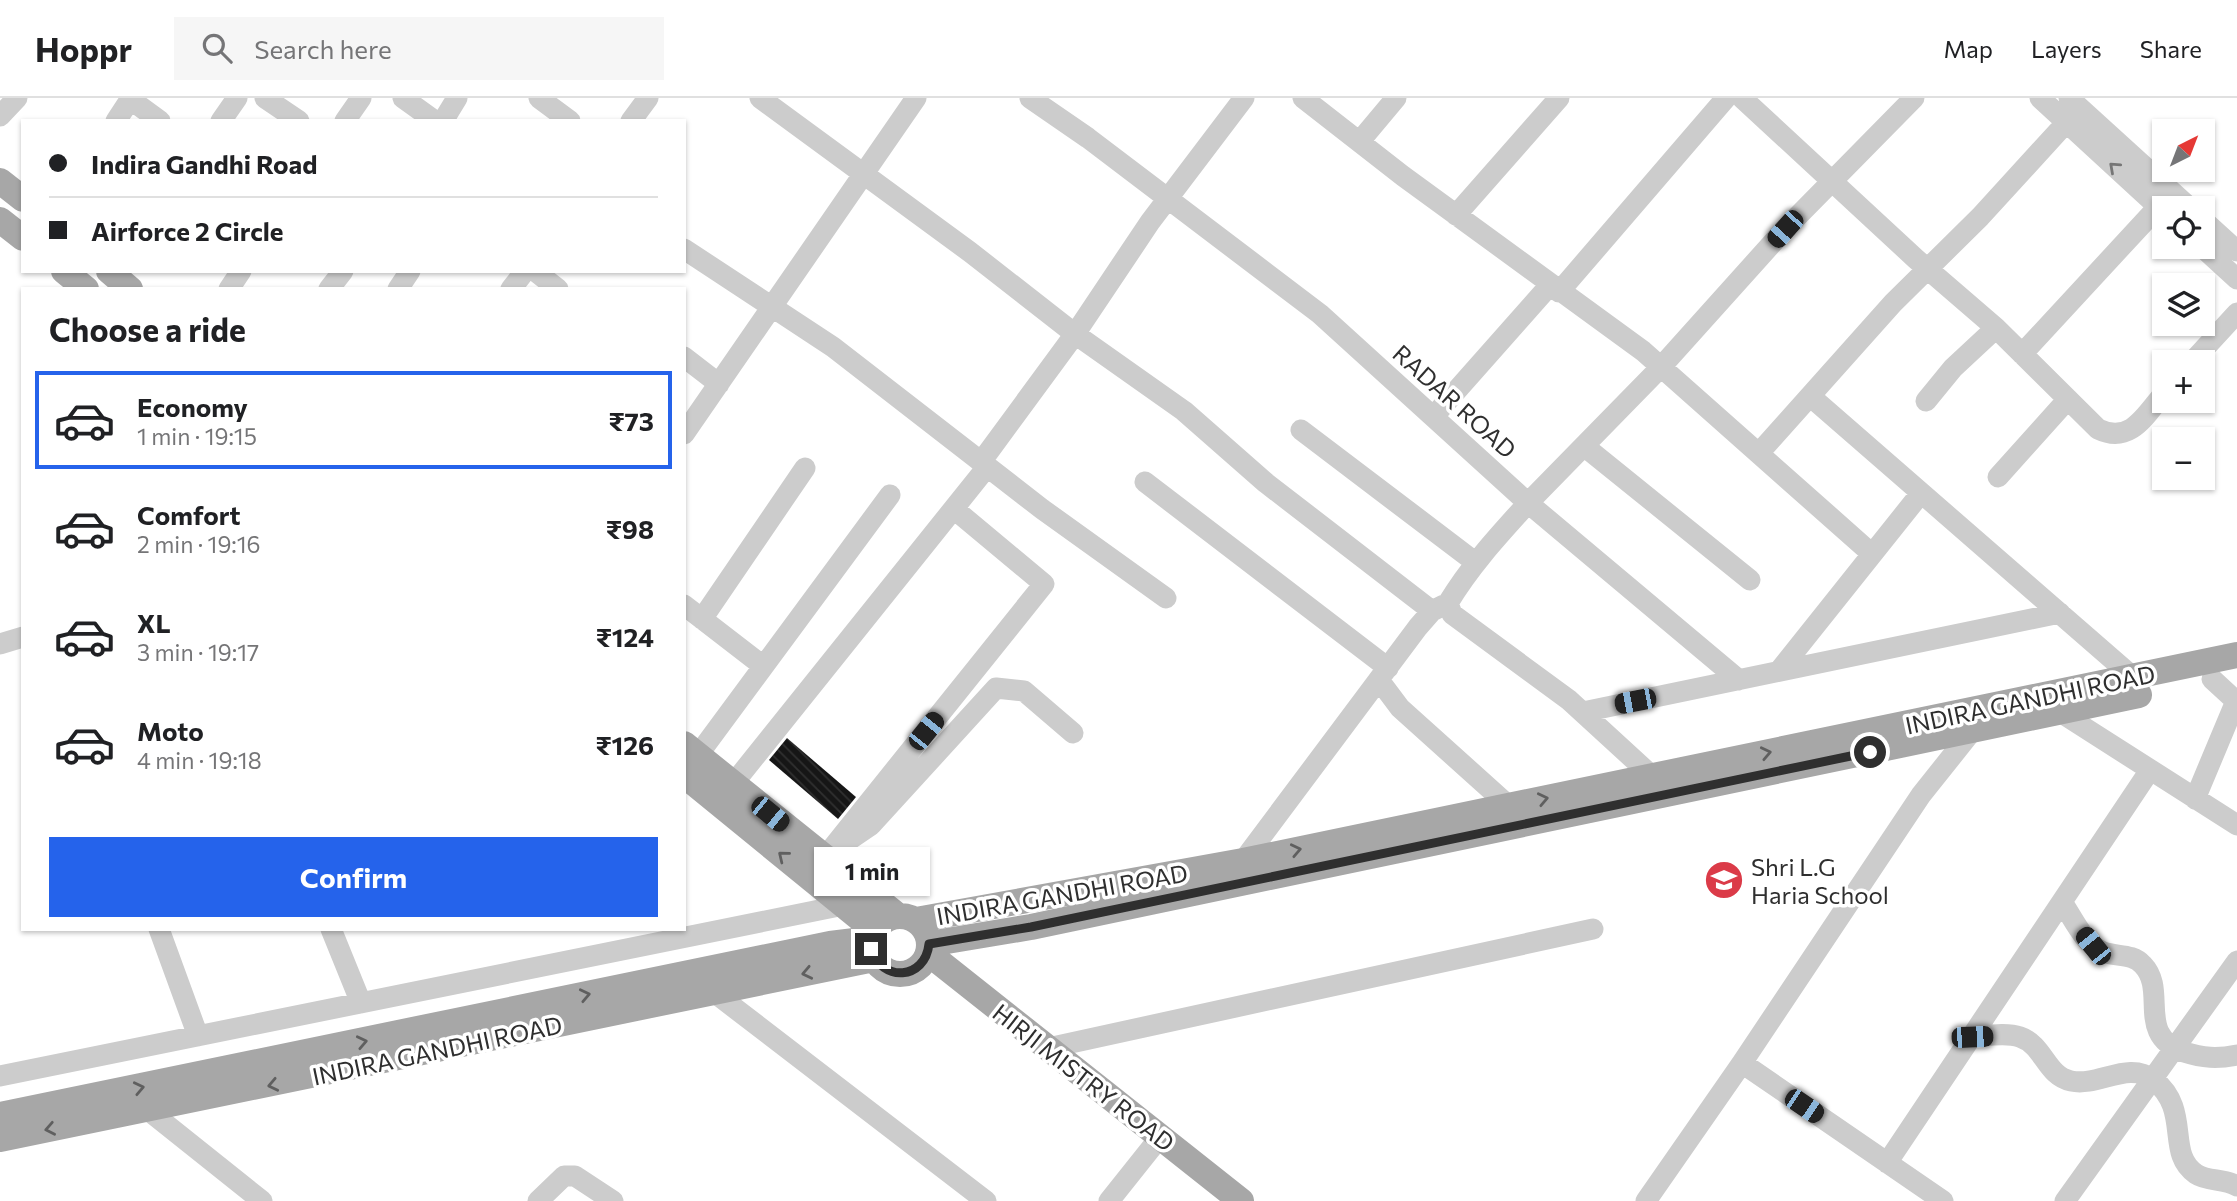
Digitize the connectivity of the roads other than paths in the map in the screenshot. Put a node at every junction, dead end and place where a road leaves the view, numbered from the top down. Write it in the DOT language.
graph roads {
  1 [pos="17,98"];
  2 [pos="237,98"];
  3 [pos="265,98"];
  4 [pos="361,98"];
  5 [pos="403,98"];
  6 [pos="457,98"];
  7 [pos="539,98"];
  8 [pos="648,98"];
  9 [pos="760,98"];
  10 [pos="916,98"];
  11 [pos="1030,98"];
  12 [pos="1244,98"];
  13 [pos="1303,98"];
  14 [pos="1396,98"];
  15 [pos="1559,98"];
  16 [pos="1727,98"];
  17 [pos="1742,98"];
  18 [pos="1914,98"];
  19 [pos="2040,98"];
  20 [pos="2070,98"];
  21 [pos="131,99"];
  22 [pos="0,116"];
  23 [pos="117,119"];
  24 [pos="157,119"];
  25 [pos="222,119"];
  26 [pos="296,119"];
  27 [pos="346,119"];
  28 [pos="432,119"];
  29 [pos="444,119"];
  30 [pos="567,119"];
  31 [pos="632,119"];
  32 [pos="2065,124"];
  33 [pos="1360,141"];
  34 [pos="863,174"];
  35 [pos="1834,180"];
  36 [pos="0,181"];
  37 [pos="2177,196"];
  38 [pos="21,197"];
  39 [pos="1168,198"];
  40 [pos="2152,202"];
  41 [pos="1456,215"];
  42 [pos="2152,219"];
  43 [pos="0,220"];
  44 [pos="2215,231"];
  45 [pos="21,236"];
  46 [pos="686,250"];
  47 [pos="2237,251"];
  48 [pos="2215,259"];
  49 [pos="1927,268"];
  50 [pos="66,273"];
  51 [pos="538,273"];
  52 [pos="2237,279"];
  53 [pos="84,287"];
  54 [pos="555,287"];
  55 [pos="1555,288"];
  56 [pos="771,308"];
  57 [pos="2237,313"];
  58 [pos="1996,328"];
  59 [pos="1074,334"];
  60 [pos="2203,350"];
  61 [pos="2022,354"];
  62 [pos="686,359"];
  63 [pos="1661,366"];
  64 [pos="719,384"];
  65 [pos="1810,396"];
  66 [pos="2068,399"];
  67 [pos="1926,401"];
  68 [pos="2152,406"];
  69 [pos="1434,416"];
  70 [pos="1301,430"];
  71 [pos="686,431"];
  72 [pos="1584,446"];
  73 [pos="1759,453"];
  74 [pos="984,464"];
  75 [pos="805,468"];
  76 [pos="1998,477"];
  77 [pos="1145,482"];
  78 [pos="1922,493"];
  79 [pos="890,495"];
  80 [pos="1528,503"];
  81 [pos="954,509"];
  82 [pos="1872,554"];
  83 [pos="1475,562"];
  84 [pos="1751,580"];
  85 [pos="1166,598"];
  86 [pos="686,607"];
  87 [pos="1440,607"];
  88 [pos="2060,613"];
  89 [pos="702,619"];
  90 [pos="21,638"];
  91 [pos="0,644"];
  92 [pos="2237,655"];
  93 [pos="763,666"];
  94 [pos="1779,671"];
  95 [pos="2215,673"];
  96 [pos="1383,674"];
  97 [pos="2134,678"];
  98 [pos="1739,680"];
  99 [pos="2038,697"];
  100 [pos="2236,702"];
  101 [pos="1583,712"];
  102 [pos="2060,712"];
  103 [pos="1969,721"];
  104 [pos="1073,733"];
  105 [pos="689,758"];
  106 [pos="2150,770"];
  107 [pos="1653,777"];
  108 [pos="733,785"];
  109 [pos="2195,799"];
  110 [pos="1509,806"];
  111 [pos="2237,825"];
  112 [pos="825,857"];
  113 [pos="1242,861"];
  114 [pos="2062,902"];
  115 [pos="844,905"];
  116 [pos="907,918"];
  117 [pos="1593,929"];
  118 [pos="160,931"];
  119 [pos="332,931"];
  120 [pos="873,943"];
  121 [pos="925,955"];
  122 [pos="2237,961"];
  123 [pos="715,993"];
  124 [pos="361,1003"];
  125 [pos="198,1036"];
  126 [pos="1972,1037"];
  127 [pos="1048,1048"];
  128 [pos="2175,1048"];
  129 [pos="2237,1055"];
  130 [pos="1742,1063"];
  131 [pos="0,1076"];
  132 [pos="2152,1079"];
  133 [pos="148,1110"];
  134 [pos="0,1115"];
  135 [pos="0,1139"];
  136 [pos="1155,1144"];
  137 [pos="1887,1163"];
  138 [pos="2237,1186"];
  139 [pos="262,1201"];
  140 [pos="538,1201"];
  141 [pos="613,1201"];
  142 [pos="986,1201"];
  143 [pos="1109,1201"];
  144 [pos="1217,1201"];
  145 [pos="1241,1201"];
  146 [pos="1646,1201"];
  147 [pos="1943,1201"];
  148 [pos="2064,1201"];
  1 -- 22 [label="street"];
  2 -- 25 [label="street"];
  3 -- 26 [label="street"];
  4 -- 27 [label="street"];
  5 -- 28 [label="street"];
  6 -- 29 [label="street"];
  7 -- 30 [label="street"];
  8 -- 31 [label="street"];
  9 -- 34 [label="street"];
  10 -- 34 [label="street"];
  11 -- 39 [label="street, RADAR ROAD"];
  12 -- 39 [label="street"];
  13 -- 33 [label="street"];
  14 -- 33 [label="street"];
  15 -- 41 [label="street"];
  16 -- 55 [label="street"];
  17 -- 35 [label="street"];
  18 -- 35 [label="street"];
  19 -- 32 [label="street"];
  20 -- 37 [label="street"];
  21 -- 23 [label="street"];
  21 -- 24 [label="street"];
  40 -- 32 [label="street, one-way"];
  32 -- 49 [label="street"];
  33 -- 41 [label="street"];
  34 -- 56 [label="street"];
  34 -- 59 [label="street"];
  35 -- 49 [label="street"];
  35 -- 63 [label="street"];
  36 -- 38 [label="main road"];
  39 -- 59 [label="street"];
  39 -- 69 [label="street, RADAR ROAD"];
  41 -- 55 [label="street"];
  42 -- 61 [label="street"];
  43 -- 45 [label="main road"];
  44 -- 47 [label="street"];
  46 -- 56 [label="street"];
  48 -- 52 [label="street"];
  49 -- 58 [label="street"];
  49 -- 65 [label="street"];
  50 -- 53 [label="main road"];
  51 -- 54 [label="street"];
  55 -- 63 [label="street"];
  55 -- 69 [label="street"];
  56 -- 64 [label="street"];
  56 -- 74 [label="street"];
  57 -- 60 [label="street"];
  58 -- 61 [label="street"];
  58 -- 67 [label="street"];
  59 -- 74 [label="street"];
  59 -- 87 [label="street"];
  61 -- 66 [label="street"];
  62 -- 64 [label="street"];
  63 -- 72 [label="street"];
  63 -- 73 [label="street"];
  64 -- 71 [label="street"];
  65 -- 73 [label="street"];
  65 -- 78 [label="street"];
  66 -- 68 [label="street"];
  66 -- 76 [label="street"];
  69 -- 80 [label="street, RADAR ROAD"];
  70 -- 83 [label="street"];
  72 -- 80 [label="street"];
  72 -- 84 [label="street"];
  73 -- 82 [label="street"];
  74 -- 81 [label="street"];
  74 -- 85 [label="street"];
  75 -- 89 [label="street"];
  77 -- 96 [label="street"];
  78 -- 82 [label="street"];
  78 -- 88 [label="street"];
  79 -- 93 [label="street"];
  80 -- 83 [label="street"];
  80 -- 98 [label="street, RADAR ROAD"];
  81 -- 108 [label="street"];
  81 -- 112 [label="street"];
  82 -- 94 [label="street"];
  83 -- 87 [label="street"];
  86 -- 89 [label="street"];
  87 -- 96 [label="street"];
  87 -- 101 [label="street"];
  88 -- 94 [label="street"];
  88 -- 97 [label="street"];
  89 -- 93 [label="street"];
  90 -- 91 [label="street"];
  92 -- 95 [label="main road, INDIRA GANDHI ROAD"];
  93 -- 105 [label="street"];
  94 -- 98 [label="street"];
  95 -- 97 [label="main road, INDIRA GANDHI ROAD"];
  95 -- 100 [label="street"];
  95 -- 102 [label="main road, INDIRA GANDHI ROAD"];
  96 -- 110 [label="street"];
  96 -- 113 [label="street"];
  97 -- 99 [label="main road, INDIRA GANDHI ROAD"];
  98 -- 101 [label="street"];
  99 -- 102 [label="main road"];
  99 -- 103 [label="main road, INDIRA GANDHI ROAD"];
  100 -- 109 [label="street"];
  101 -- 107 [label="street"];
  102 -- 103 [label="main road, INDIRA GANDHI ROAD"];
  102 -- 106 [label="street"];
  107 -- 103 [label="main road, INDIRA GANDHI ROAD, one-way"];
  103 -- 121 [label="main road, INDIRA GANDHI ROAD"];
  103 -- 130 [label="street"];
  104 -- 112 [label="street"];
  105 -- 108 [label="main road"];
  115 -- 105 [label="main road, one-way"];
  106 -- 109 [label="street"];
  106 -- 114 [label="street"];
  110 -- 107 [label="main road, INDIRA GANDHI ROAD, one-way"];
  108 -- 112 [label="main road"];
  109 -- 111 [label="street"];
  113 -- 110 [label="main road, INDIRA GANDHI ROAD, one-way"];
  112 -- 116 [label="main road"];
  113 -- 116 [label="main road, INDIRA GANDHI ROAD"];
  114 -- 126 [label="street"];
  114 -- 128 [label="street"];
  115 -- 120 [label="main road"];
  115 -- 124 [label="street"];
  116 -- 120 [label="main road"];
  116 -- 121 [label="main road"];
  117 -- 127 [label="street"];
  118 -- 125 [label="street"];
  119 -- 124 [label="street"];
  120 -- 121 [label="main road"];
  120 -- 123 [label="main road, INDIRA GANDHI ROAD, one-way"];
  134 -- 120 [label="main road, INDIRA GANDHI ROAD, one-way"];
  121 -- 127 [label="main road, HIRJI MISTRY ROAD"];
  121 -- 136 [label="main road, HIRJI MISTRY ROAD"];
  122 -- 128 [label="street"];
  123 -- 133 [label="main road, INDIRA GANDHI ROAD, one-way"];
  123 -- 142 [label="street"];
  124 -- 125 [label="street"];
  125 -- 131 [label="street"];
  126 -- 132 [label="street"];
  126 -- 137 [label="street"];
  127 -- 136 [label="main road, HIRJI MISTRY ROAD"];
  128 -- 129 [label="street"];
  128 -- 132 [label="street"];
  130 -- 137 [label="street"];
  130 -- 146 [label="street"];
  132 -- 138 [label="street"];
  132 -- 148 [label="street"];
  133 -- 135 [label="main road, INDIRA GANDHI ROAD, one-way"];
  133 -- 139 [label="street"];
  136 -- 143 [label="street"];
  136 -- 144 [label="main road, HIRJI MISTRY ROAD"];
  136 -- 145 [label="main road, HIRJI MISTRY ROAD"];
  137 -- 147 [label="street"];
  140 -- 141 [label="street"];
}
